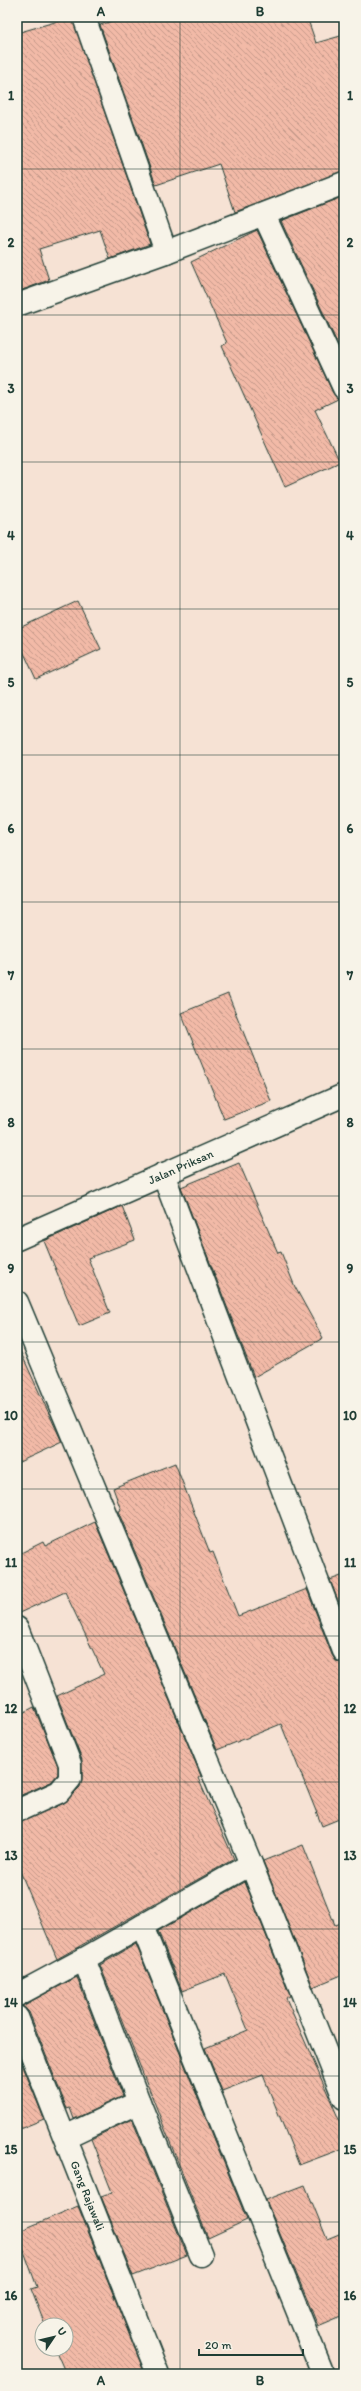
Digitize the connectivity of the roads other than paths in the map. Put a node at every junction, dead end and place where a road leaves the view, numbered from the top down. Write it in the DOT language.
graph roads {
  1 [pos="84,17"];
  2 [pos="344,183"];
  3 [pos="264,215"];
  4 [pos="166,252"];
  5 [pos="17,305"];
  6 [pos="344,388"];
  7 [pos="344,1096"];
  8 [pos="163,1174"];
  9 [pos="17,1239"];
  10 [pos="17,1302"];
  11 [pos="19,1642"];
  12 [pos="344,1651"];
  13 [pos="17,1811"];
  14 [pos="251,1864"];
  15 [pos="142,1926"];
  16 [pos="84,1960"];
  17 [pos="17,1994"];
  18 [pos="17,2017"];
  19 [pos="344,2098"];
  20 [pos="138,2102"];
  21 [pos="65,2138"];
  22 [pos="201,2256"];
  23 [pos="158,2374"];
  24 [pos="323,2374"];
  1 -- 4 [label="street"];
  2 -- 3 [label="street"];
  3 -- 4 [label="street"];
  3 -- 6 [label="street"];
  4 -- 5 [label="street"];
  7 -- 8 [label="street, Jalan Priksan"];
  8 -- 9 [label="street, Jalan Priksan"];
  8 -- 12 [label="street"];
  10 -- 14 [label="street"];
  11 -- 13 [label="street"];
  14 -- 15 [label="street"];
  14 -- 19 [label="street"];
  15 -- 16 [label="street"];
  15 -- 24 [label="street"];
  16 -- 17 [label="street"];
  16 -- 20 [label="street"];
  18 -- 21 [label="street, Gang Rajawali"];
  20 -- 21 [label="street"];
  20 -- 22 [label="street"];
  21 -- 23 [label="street, Gang Rajawali"];
}
